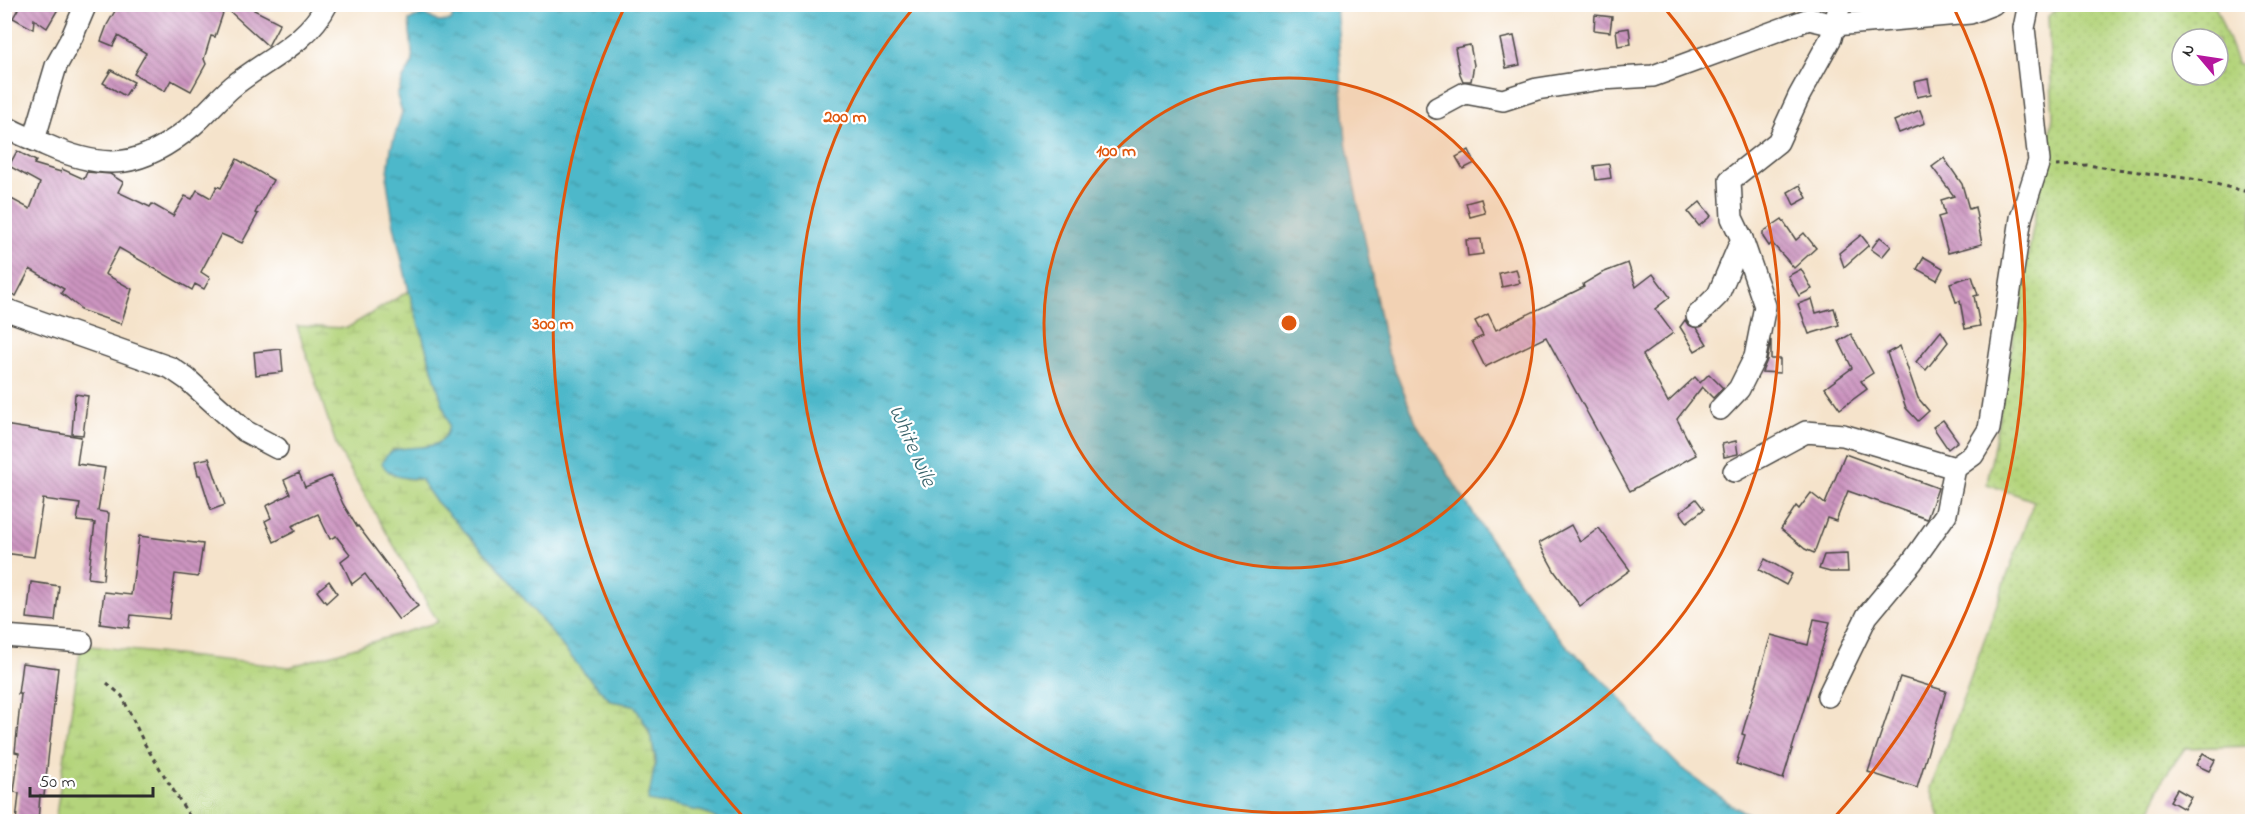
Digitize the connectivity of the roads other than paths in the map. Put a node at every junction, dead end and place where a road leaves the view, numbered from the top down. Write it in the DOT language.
graph roads {
  1 [pos="86,4"];
  2 [pos="327,4"];
  3 [pos="1840,4"];
  4 [pos="1994,4"];
  5 [pos="2029,4"];
  6 [pos="1835,25"];
  7 [pos="1437,108"];
  8 [pos="4,126"];
  9 [pos="34,140"];
  10 [pos="1742,239"];
  11 [pos="4,309"];
  12 [pos="1696,316"];
  13 [pos="1720,409"];
  14 [pos="277,448"];
  15 [pos="1955,468"];
  16 [pos="1734,471"];
  17 [pos="4,636"];
  18 [pos="82,642"];
  19 [pos="1828,696"];
  1 -- 9 [label="street"];
  2 -- 9 [label="street"];
  3 -- 6 [label="street"];
  4 -- 6 [label="street"];
  5 -- 15 [label="street"];
  6 -- 7 [label="street"];
  6 -- 10 [label="street"];
  8 -- 9 [label="street"];
  10 -- 12 [label="street"];
  10 -- 13 [label="street"];
  11 -- 14 [label="street"];
  15 -- 16 [label="street"];
  15 -- 19 [label="street"];
  17 -- 18 [label="street"];
}
